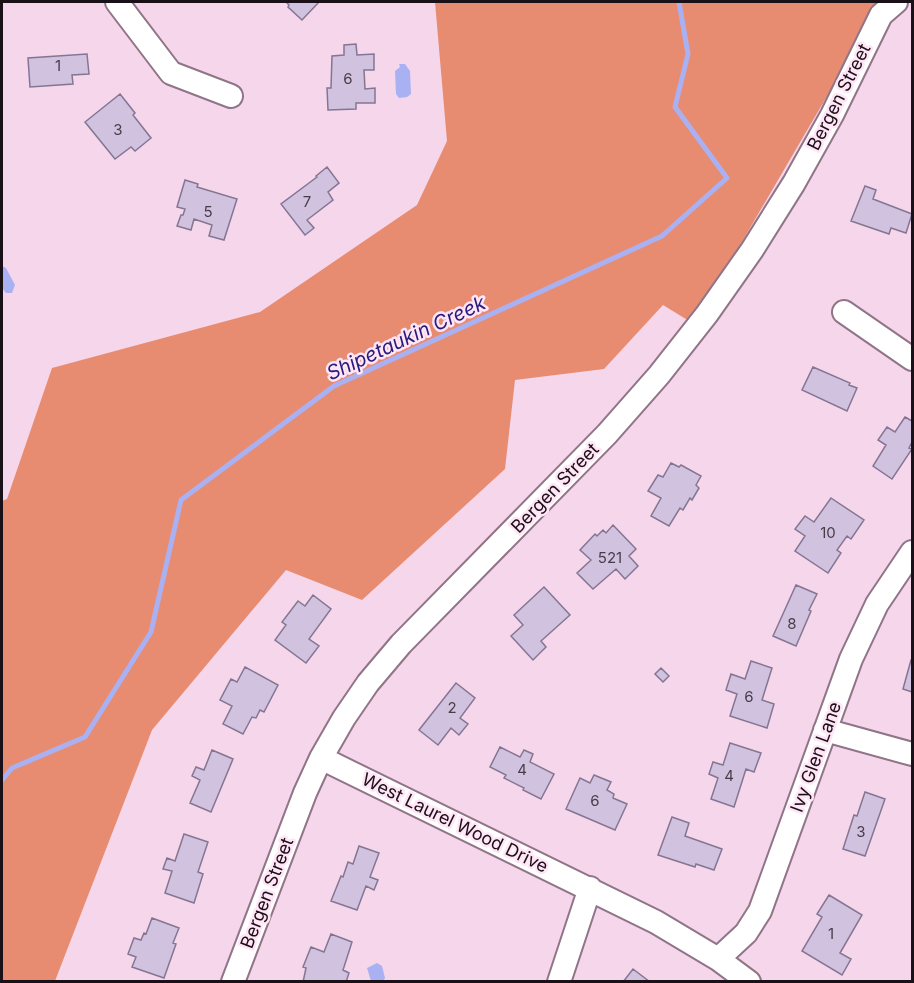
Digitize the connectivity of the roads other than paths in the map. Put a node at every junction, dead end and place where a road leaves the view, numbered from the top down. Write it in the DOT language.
graph roads {
  1 [pos="117,2"];
  2 [pos="896,2"];
  3 [pos="231,96"];
  4 [pos="844,312"];
  5 [pos="912,359"];
  6 [pos="912,552"];
  7 [pos="825,730"];
  8 [pos="912,753"];
  9 [pos="321,758"];
  10 [pos="590,888"];
  11 [pos="718,959"];
  12 [pos="233,981"];
  13 [pos="559,981"];
  14 [pos="749,981"];
  1 -- 3 [label="street"];
  2 -- 9 [label="street, Bergen Street"];
  4 -- 5 [label="street"];
  6 -- 7 [label="street, Ivy Glen Lane"];
  7 -- 8 [label="street"];
  7 -- 11 [label="street, Ivy Glen Lane"];
  9 -- 10 [label="street, West Laurel Wood Drive"];
  9 -- 12 [label="street, Bergen Street"];
  10 -- 11 [label="street, West Laurel Wood Drive"];
  10 -- 13 [label="street"];
  11 -- 14 [label="street, West Laurel Wood Drive"];
}
